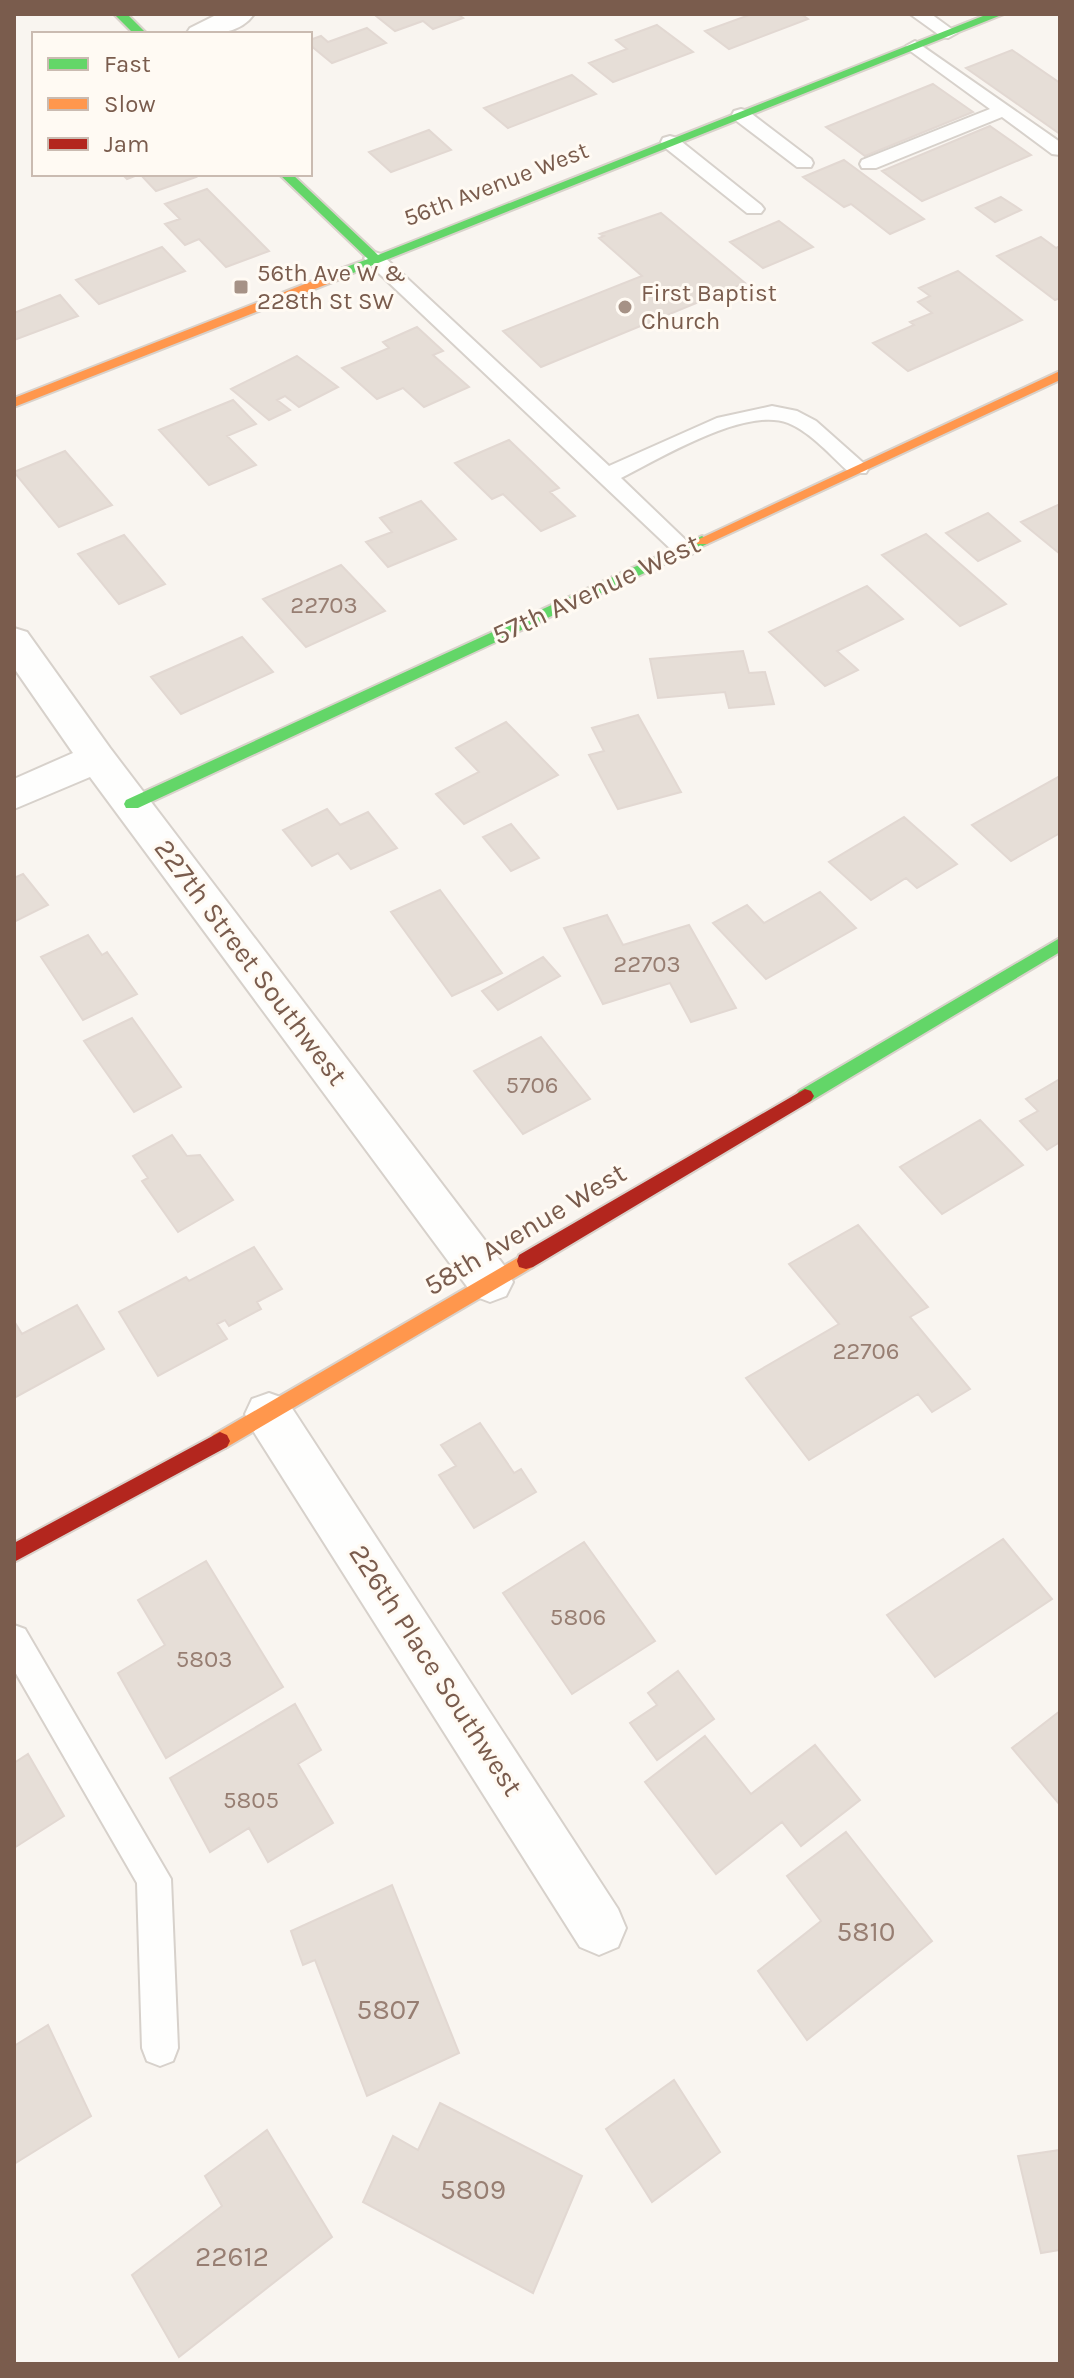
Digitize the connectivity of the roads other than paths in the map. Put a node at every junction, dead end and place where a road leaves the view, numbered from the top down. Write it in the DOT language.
graph roads {
  1 [pos="120,14"];
  2 [pos="240,14"];
  3 [pos="919,14"];
  4 [pos="998,14"];
  5 [pos="139,32"];
  6 [pos="204,32"];
  7 [pos="948,33"];
  8 [pos="915,46"];
  9 [pos="1003,110"];
  10 [pos="741,115"];
  11 [pos="670,142"];
  12 [pos="1059,150"];
  13 [pos="804,163"];
  14 [pos="869,164"];
  15 [pos="287,176"];
  16 [pos="754,209"];
  17 [pos="374,258"];
  18 [pos="1060,375"];
  19 [pos="14,403"];
  20 [pos="858,468"];
  21 [pos="606,476"];
  22 [pos="684,549"];
  23 [pos="14,641"];
  24 [pos="97,758"];
  25 [pos="14,795"];
  26 [pos="132,804"];
  27 [pos="1060,944"];
  28 [pos="490,1282"];
  29 [pos="269,1414"];
  30 [pos="14,1553"];
  31 [pos="14,1640"];
  32 [pos="599,1928"];
  33 [pos="160,2048"];
  1 -- 5 [label="street"];
  2 -- 6 [label="street"];
  3 -- 7 [label="lane"];
  4 -- 7 [label="street, 56th Avenue West"];
  7 -- 8 [label="street, 56th Avenue West"];
  8 -- 9 [label="lane"];
  8 -- 10 [label="street, 56th Avenue West"];
  9 -- 12 [label="lane"];
  9 -- 14 [label="lane"];
  10 -- 11 [label="street, 56th Avenue West"];
  10 -- 13 [label="lane"];
  11 -- 16 [label="lane"];
  11 -- 17 [label="street, 56th Avenue West"];
  15 -- 17 [label="street"];
  17 -- 19 [label="street, 56th Avenue West"];
  17 -- 21 [label="lane"];
  18 -- 20 [label="street, 57th Avenue West"];
  20 -- 21 [label="lane"];
  20 -- 22 [label="street, 57th Avenue West"];
  21 -- 22 [label="lane"];
  22 -- 26 [label="street, 57th Avenue West"];
  23 -- 24 [label="street, 227th Street Southwest"];
  24 -- 25 [label="street"];
  24 -- 26 [label="street, 227th Street Southwest"];
  26 -- 28 [label="street, 227th Street Southwest"];
  27 -- 28 [label="street, 58th Avenue West"];
  28 -- 29 [label="street, 58th Avenue West"];
  29 -- 30 [label="street, 58th Avenue West"];
  29 -- 32 [label="street, 226th Place Southwest"];
  31 -- 33 [label="lane"];
}
